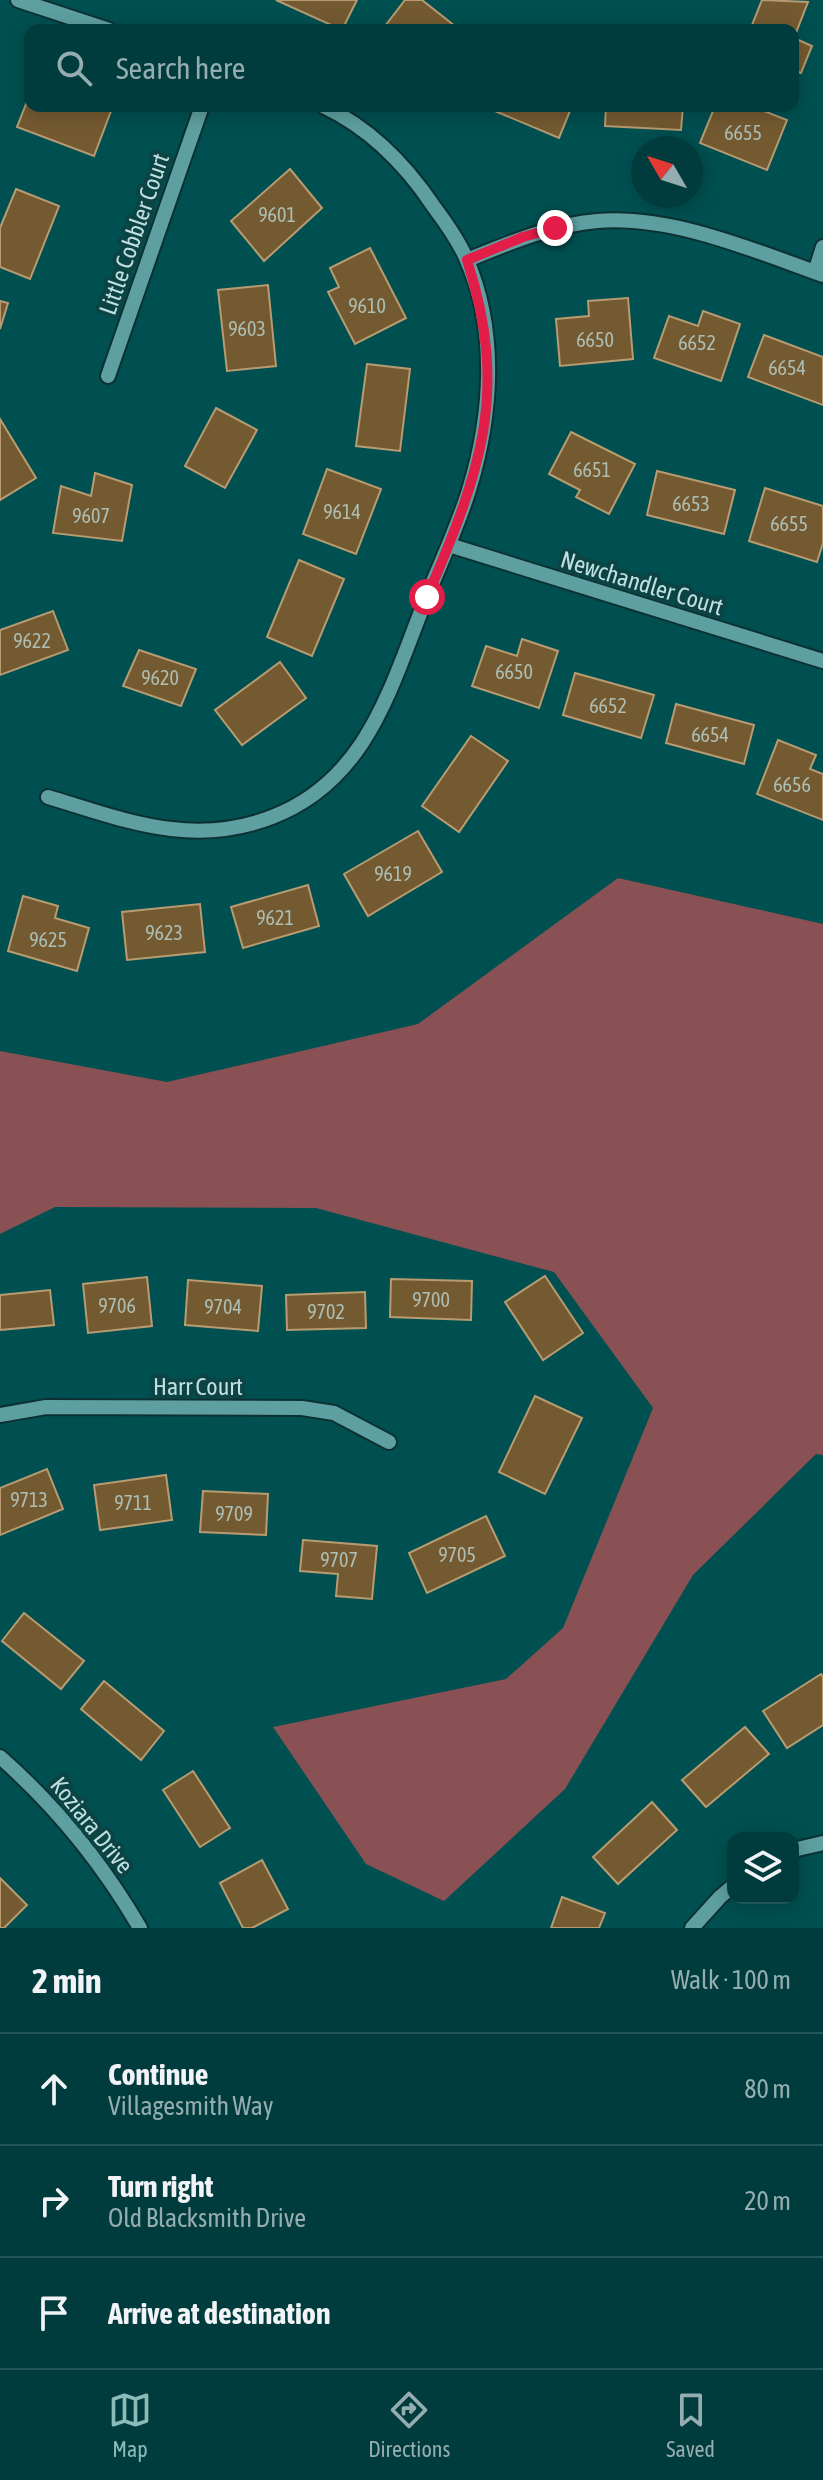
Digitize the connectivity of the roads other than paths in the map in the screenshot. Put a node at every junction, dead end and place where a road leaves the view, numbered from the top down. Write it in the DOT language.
graph roads {
  1 [pos="18,0"];
  2 [pos="91,24"];
  3 [pos="200,112"];
  4 [pos="333,112"];
  5 [pos="823,247"];
  6 [pos="467,260"];
  7 [pos="819,274"];
  8 [pos="108,376"];
  9 [pos="449,545"];
  10 [pos="823,661"];
  11 [pos="48,797"];
  12 [pos="0,1415"];
  13 [pos="389,1442"];
  14 [pos="0,1757"];
  15 [pos="823,1843"];
  16 [pos="799,1849"];
  17 [pos="727,1891"];
  18 [pos="140,1928"];
  19 [pos="692,1928"];
  1 -- 2 [label="street"];
  3 -- 8 [label="street, Little Cobbler Court"];
  4 -- 6 [label="street"];
  5 -- 7 [label="street"];
  6 -- 7 [label="street"];
  6 -- 9 [label="street"];
  9 -- 10 [label="street, Newchandler Court"];
  9 -- 11 [label="street"];
  12 -- 13 [label="street, Harr Court"];
  14 -- 18 [label="street, Koziara Drive"];
  15 -- 16 [label="street"];
  17 -- 19 [label="street"];
}
